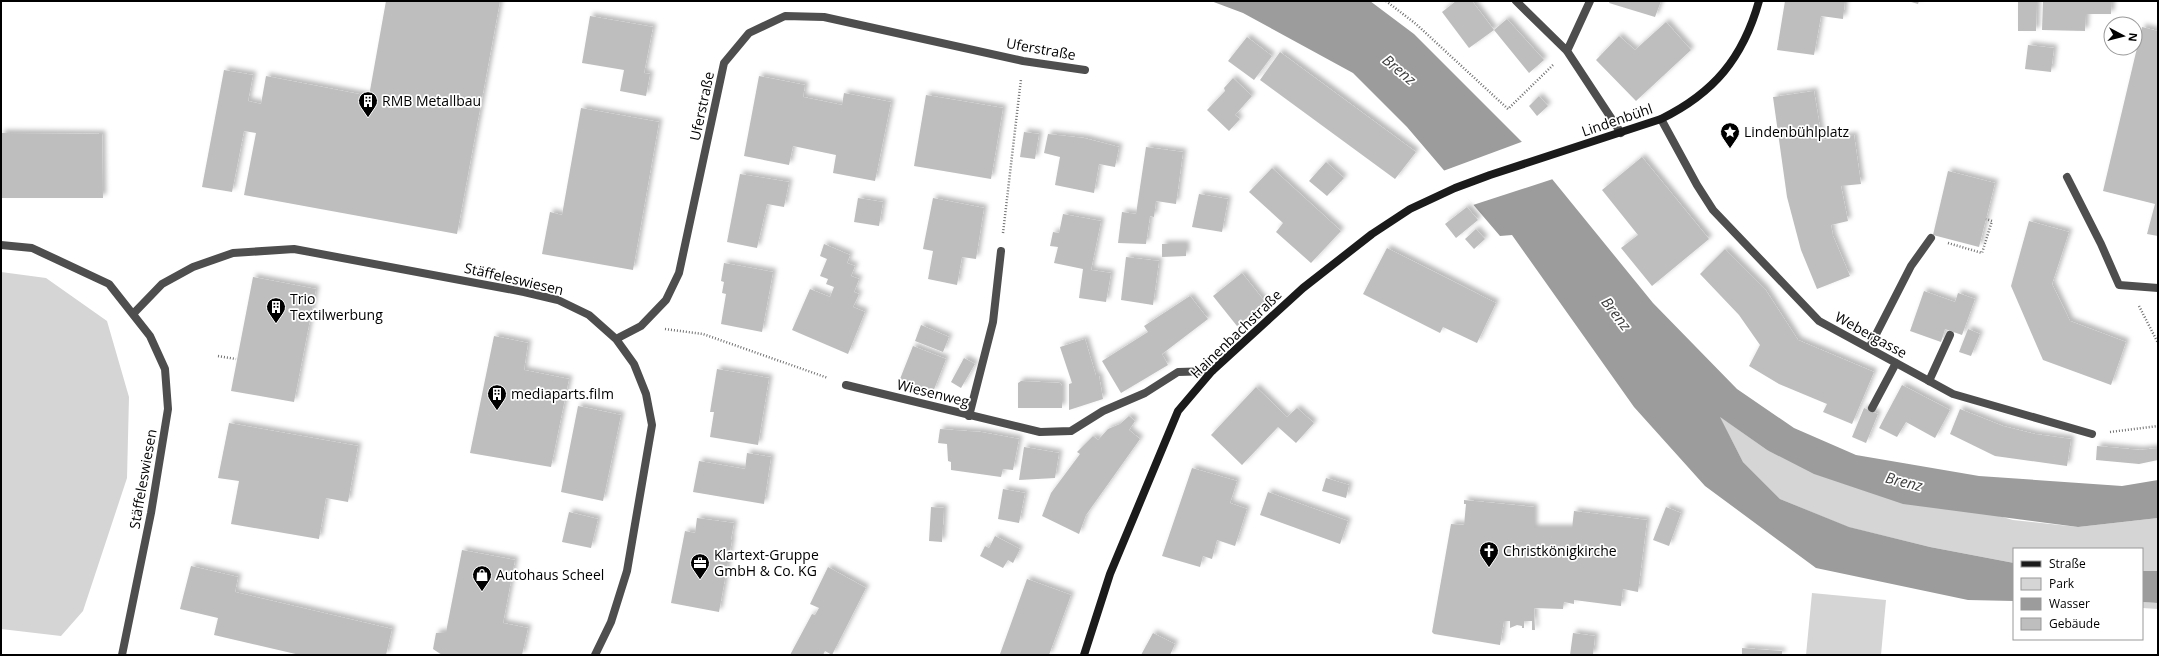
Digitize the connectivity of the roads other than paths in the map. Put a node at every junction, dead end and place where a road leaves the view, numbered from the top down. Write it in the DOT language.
graph roads {
  1 [pos="1516,1"];
  2 [pos="1590,1"];
  3 [pos="1759,1"];
  4 [pos="1568,51"];
  5 [pos="1085,70"];
  6 [pos="1661,118"];
  7 [pos="1621,133"];
  8 [pos="2067,177"];
  9 [pos="1431,198"];
  10 [pos="1931,238"];
  11 [pos="1,245"];
  12 [pos="1001,251"];
  13 [pos="2158,288"];
  14 [pos="133,314"];
  15 [pos="1950,335"];
  16 [pos="616,339"];
  17 [pos="1869,348"];
  18 [pos="1896,363"];
  19 [pos="1212,371"];
  20 [pos="1929,381"];
  21 [pos="846,385"];
  22 [pos="1872,408"];
  23 [pos="969,416"];
  24 [pos="2092,434"];
  25 [pos="122,655"];
  26 [pos="595,655"];
  27 [pos="1084,655"];
  1 -- 4 [label="street"];
  2 -- 4 [label="street"];
  3 -- 6 [label="street, Lindenbühl"];
  4 -- 7 [label="street"];
  5 -- 16 [label="street, Uferstraße"];
  6 -- 7 [label="street, Lindenbühl"];
  6 -- 17 [label="street, Webergasse"];
  7 -- 9 [label="street, Lindenbühl"];
  8 -- 13 [label="street"];
  9 -- 19 [label="street, Hainenbachstraße"];
  10 -- 17 [label="street"];
  11 -- 14 [label="street, Stäffeleswiesen"];
  12 -- 23 [label="street"];
  14 -- 16 [label="street, Stäffeleswiesen"];
  14 -- 25 [label="street, Stäffeleswiesen"];
  15 -- 20 [label="street"];
  16 -- 26 [label="street, Stäffeleswiesen"];
  17 -- 18 [label="street, Webergasse"];
  18 -- 20 [label="street, Webergasse"];
  18 -- 22 [label="street"];
  19 -- 23 [label="street, Wiesenweg"];
  19 -- 27 [label="street, Hainenbachstraße"];
  20 -- 24 [label="street, Webergasse"];
  21 -- 23 [label="street, Wiesenweg"];
}
